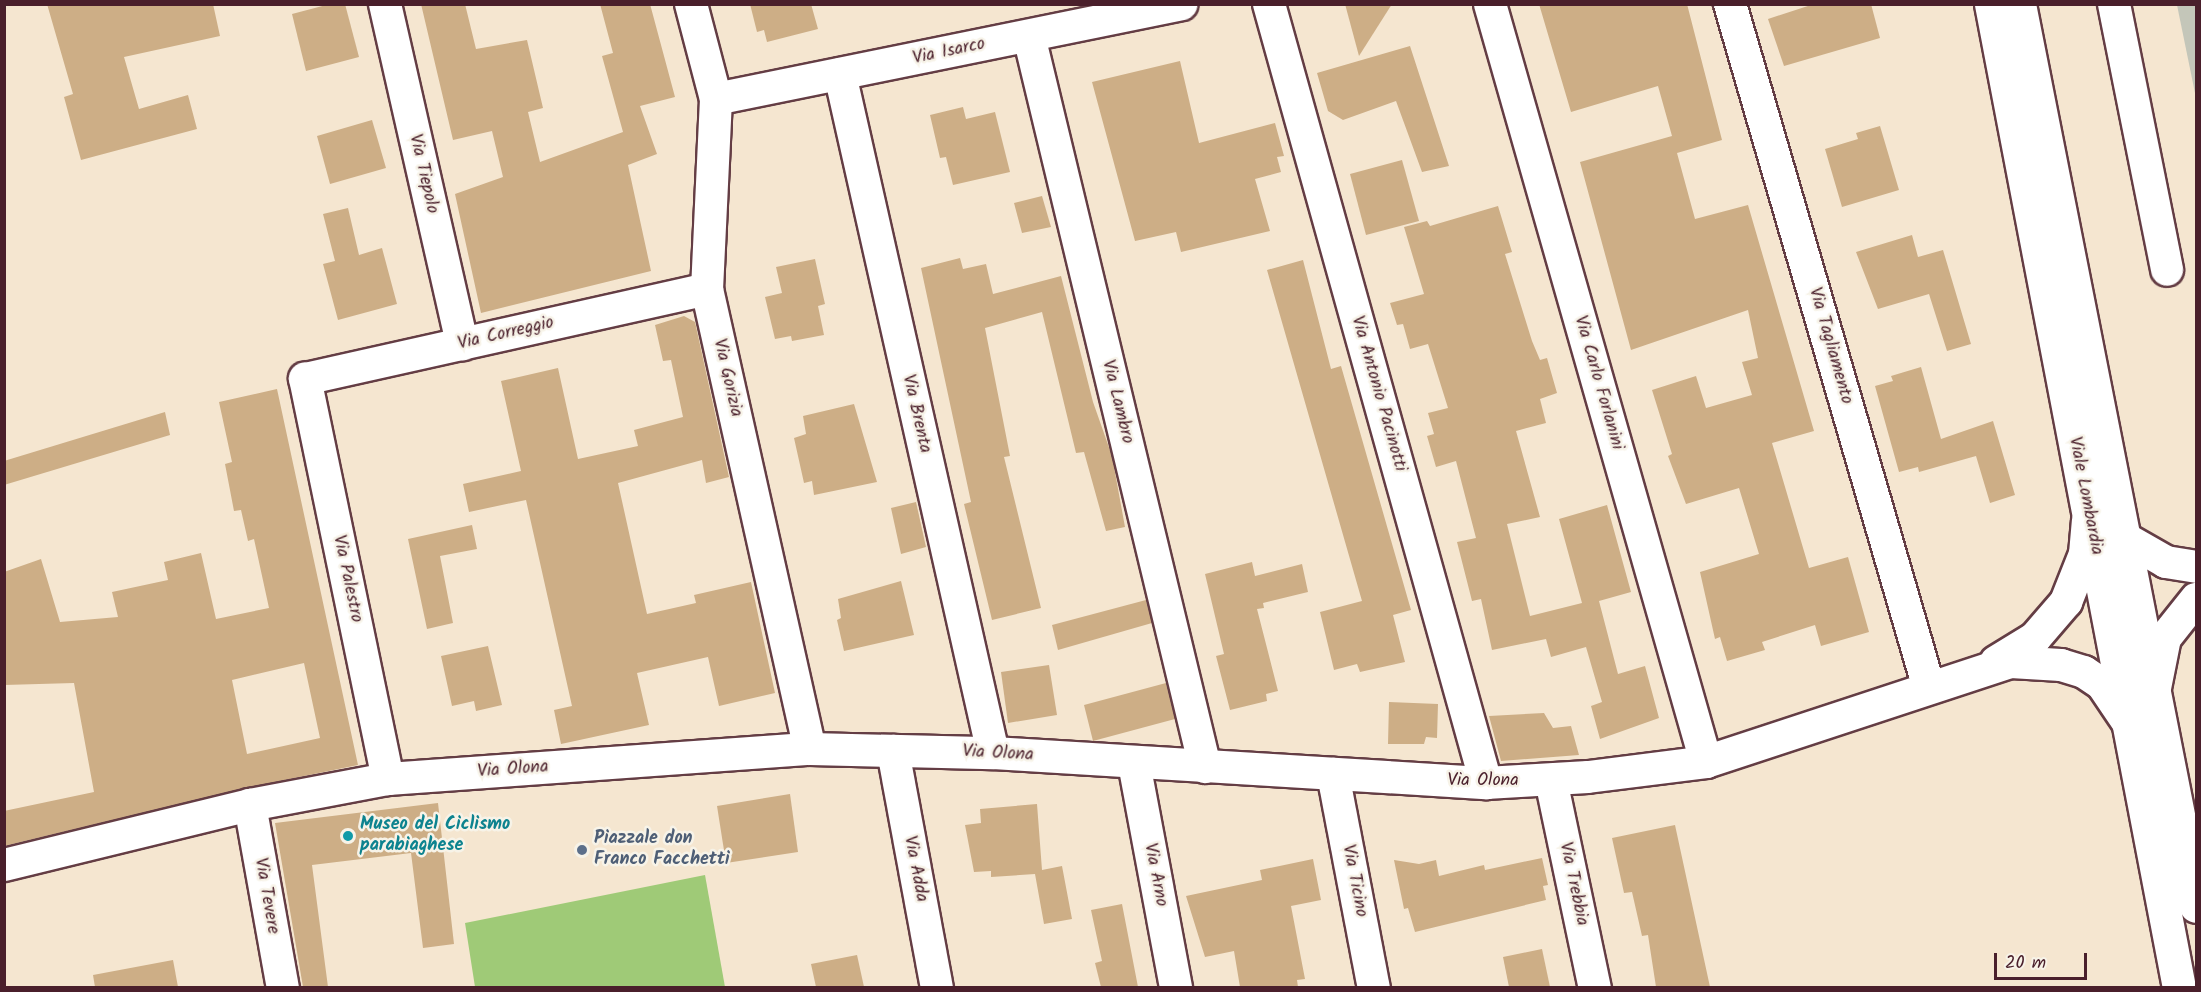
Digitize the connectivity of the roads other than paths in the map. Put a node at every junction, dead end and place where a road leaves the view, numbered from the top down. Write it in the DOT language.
graph roads {
  1 [pos="385,4"];
  2 [pos="691,4"];
  3 [pos="1181,4"];
  4 [pos="1269,4"];
  5 [pos="1490,4"];
  6 [pos="1730,4"];
  7 [pos="1991,4"];
  8 [pos="2019,4"];
  9 [pos="2114,4"];
  10 [pos="1072,15"];
  11 [pos="1029,36"];
  12 [pos="840,74"];
  13 [pos="716,99"];
  14 [pos="2167,270"];
  15 [pos="707,289"];
  16 [pos="462,344"];
  17 [pos="305,379"];
  18 [pos="2089,516"];
  19 [pos="2126,539"];
  20 [pos="2196,567"];
  21 [pos="2196,599"];
  22 [pos="1985,669"];
  23 [pos="1929,688"];
  24 [pos="2155,688"];
  25 [pos="2128,723"];
  26 [pos="810,749"];
  27 [pos="893,751"];
  28 [pos="993,753"];
  29 [pos="1706,762"];
  30 [pos="1134,763"];
  31 [pos="1205,767"];
  32 [pos="1333,774"];
  33 [pos="388,778"];
  34 [pos="1551,780"];
  35 [pos="1486,783"];
  36 [pos="250,805"];
  37 [pos="4,865"];
  38 [pos="2196,906"];
  39 [pos="283,987"];
  40 [pos="937,987"];
  41 [pos="1176,987"];
  42 [pos="1374,987"];
  43 [pos="1595,987"];
  44 [pos="2179,987"];
  1 -- 16 [label="street, Via Tiepolo"];
  2 -- 13 [label="street, Via Gorizia"];
  3 -- 10 [label="street, Via Isarco"];
  4 -- 35 [label="street, Via Antonio Pacinotti"];
  5 -- 29 [label="street, Via Carlo Forlanini"];
  6 -- 23 [label="street, Via Tagliamento"];
  7 -- 18 [label="main road, Viale Lombardia"];
  8 -- 19 [label="main road, Viale Lombardia"];
  9 -- 14 [label="street"];
  10 -- 11 [label="street, Via Isarco"];
  11 -- 12 [label="street, Via Isarco"];
  11 -- 31 [label="street, Via Lambro"];
  12 -- 13 [label="street, Via Isarco"];
  12 -- 28 [label="street, Via Brenta"];
  13 -- 15 [label="street, Via Gorizia"];
  15 -- 16 [label="street, Via Correggio"];
  15 -- 26 [label="street, Via Gorizia"];
  16 -- 17 [label="street, Via Correggio"];
  17 -- 33 [label="street, Via Palestro"];
  18 -- 22 [label="street, Via Olona"];
  18 -- 25 [label="main road, Viale Lombardia"];
  19 -- 20 [label="street"];
  19 -- 24 [label="main road, Viale Lombardia"];
  21 -- 24 [label="street"];
  22 -- 23 [label="street, Via Olona"];
  22 -- 25 [label="street, Via Olona"];
  23 -- 29 [label="street, Via Olona"];
  24 -- 38 [label="main road, Viale Lombardia"];
  25 -- 44 [label="main road, Viale Lombardia"];
  26 -- 27 [label="street, Via Olona"];
  26 -- 33 [label="street, Via Olona"];
  27 -- 28 [label="street, Via Olona"];
  27 -- 40 [label="street, Via Adda"];
  28 -- 30 [label="street, Via Olona"];
  29 -- 34 [label="street, Via Olona"];
  30 -- 31 [label="street, Via Olona"];
  30 -- 41 [label="street, Via Arno"];
  31 -- 32 [label="street, Via Olona"];
  32 -- 35 [label="street, Via Olona"];
  32 -- 42 [label="street, Via Ticino"];
  33 -- 36 [label="street, Via Olona"];
  34 -- 35 [label="street, Via Olona"];
  34 -- 43 [label="street, Via Trebbia"];
  36 -- 37 [label="street, Via Olona"];
  36 -- 39 [label="street, Via Tevere"];
}
